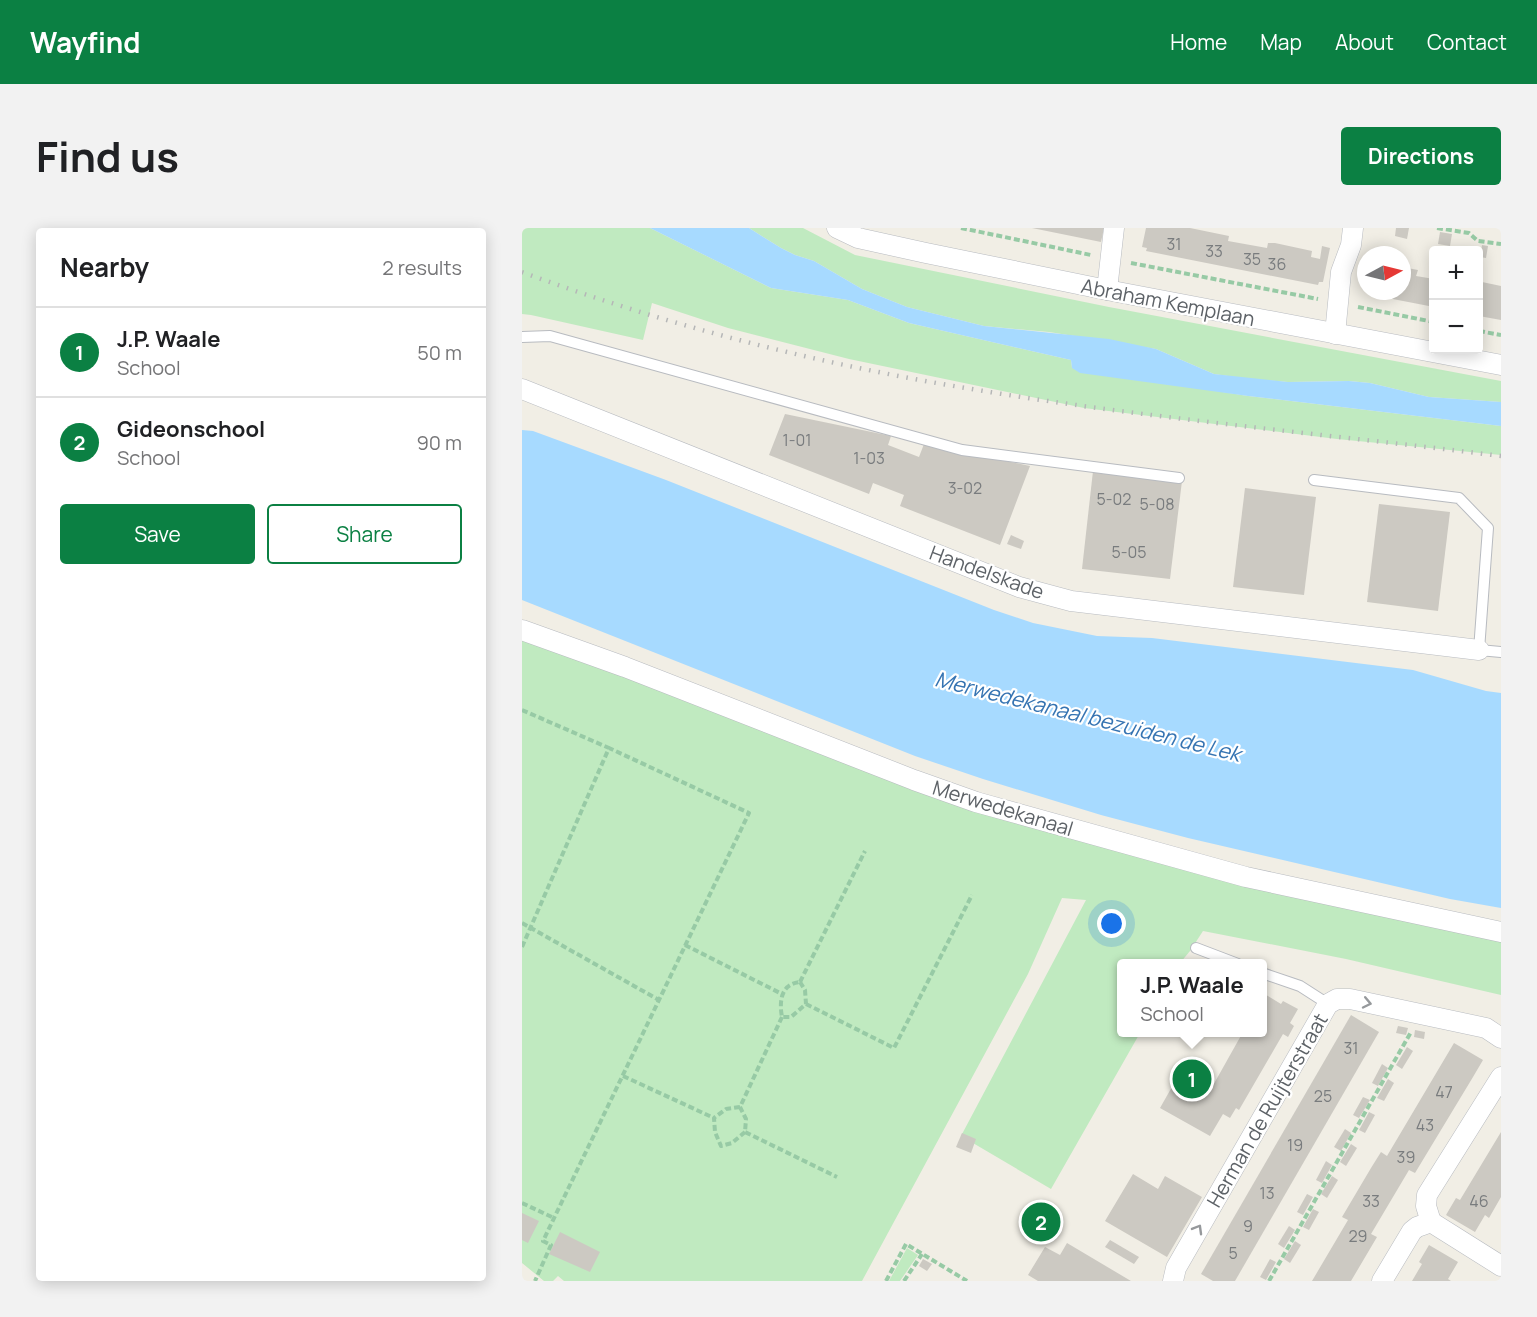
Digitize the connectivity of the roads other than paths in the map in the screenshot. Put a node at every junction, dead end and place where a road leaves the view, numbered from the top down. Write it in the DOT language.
graph roads {
  1 [pos="837,228"];
  2 [pos="1114,228"];
  3 [pos="1353,228"];
  4 [pos="859,233"];
  5 [pos="1107,290"];
  6 [pos="1335,334"];
  7 [pos="522,337"];
  8 [pos="1501,365"];
  9 [pos="522,389"];
  10 [pos="1179,478"];
  11 [pos="1314,480"];
  12 [pos="522,630"];
  13 [pos="1479,650"];
  14 [pos="1501,652"];
  15 [pos="1501,932"];
  16 [pos="1196,948"];
  17 [pos="1227,959"];
  18 [pos="1267,974"];
  19 [pos="1328,1004"];
  20 [pos="1501,1038"];
  21 [pos="1501,1077"];
  22 [pos="1431,1222"];
  23 [pos="1501,1266"];
  24 [pos="1173,1281"];
  25 [pos="1382,1281"];
  1 -- 4 [label="street, Abraham Kemplaan"];
  2 -- 5 [label="street"];
  3 -- 6 [label="street"];
  4 -- 5 [label="street, Abraham Kemplaan"];
  5 -- 6 [label="street, Abraham Kemplaan"];
  6 -- 8 [label="street, Abraham Kemplaan"];
  7 -- 10 [label="lane"];
  9 -- 13 [label="street, Handelskade"];
  11 -- 13 [label="lane"];
  12 -- 15 [label="street, Merwedekanaal"];
  13 -- 14 [label="lane"];
  16 -- 17 [label="lane"];
  18 -- 19 [label="lane"];
  19 -- 20 [label="street, Herman de Ruijterstraat, one-way"];
  24 -- 19 [label="street, Herman de Ruijterstraat, one-way"];
  21 -- 22 [label="street"];
  22 -- 23 [label="street"];
  22 -- 25 [label="street"];
}
